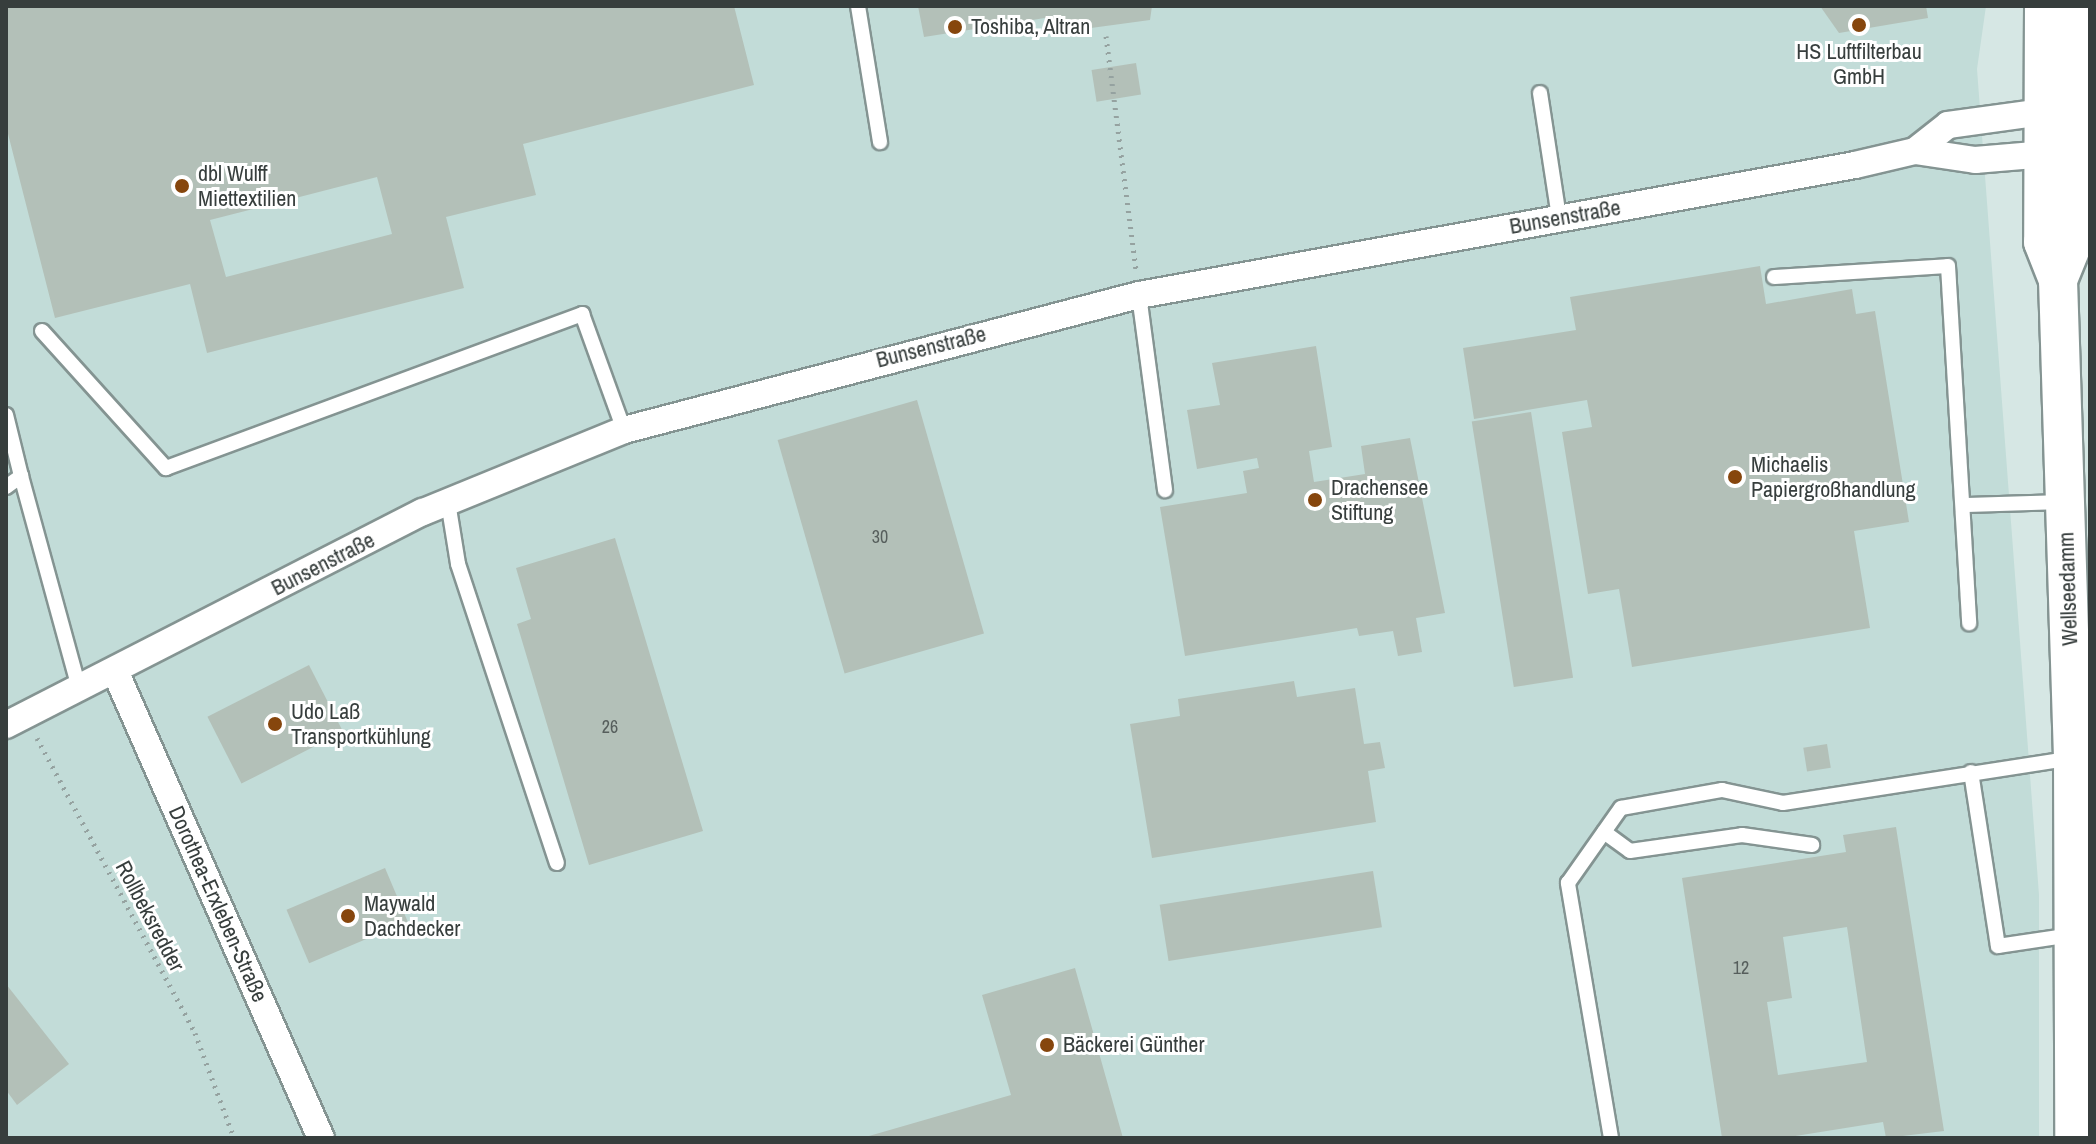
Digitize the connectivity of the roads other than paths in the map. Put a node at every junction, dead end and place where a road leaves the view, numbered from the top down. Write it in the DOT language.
graph roads {
  1 [pos="858,6"];
  2 [pos="2044,6"];
  3 [pos="2072,6"];
  4 [pos="1540,93"];
  5 [pos="2057,110"];
  6 [pos="880,142"];
  7 [pos="1915,151"];
  8 [pos="2057,153"];
  9 [pos="1559,217"];
  10 [pos="1774,277"];
  11 [pos="1139,295"];
  12 [pos="42,331"];
  13 [pos="6,415"];
  14 [pos="624,430"];
  15 [pos="21,476"];
  16 [pos="6,487"];
  17 [pos="1165,490"];
  18 [pos="448,502"];
  19 [pos="2065,502"];
  20 [pos="1966,505"];
  21 [pos="1969,623"];
  22 [pos="115,671"];
  23 [pos="79,688"];
  24 [pos="15,720"];
  25 [pos="2073,758"];
  26 [pos="1971,772"];
  27 [pos="1604,832"];
  28 [pos="1812,845"];
  29 [pos="557,863"];
  30 [pos="2076,935"];
  31 [pos="321,1138"];
  32 [pos="1611,1138"];
  33 [pos="2074,1138"];
  1 -- 6 [label="lane"];
  2 -- 5 [label="main road, Wellseedamm"];
  3 -- 5 [label="main road, Wellseedamm"];
  4 -- 9 [label="lane"];
  5 -- 7 [label="street, Bunsenstraße"];
  5 -- 8 [label="main road, Wellseedamm"];
  7 -- 8 [label="street, Bunsenstraße"];
  7 -- 9 [label="street, Bunsenstraße"];
  8 -- 19 [label="main road, Wellseedamm"];
  9 -- 11 [label="street, Bunsenstraße"];
  10 -- 20 [label="lane"];
  11 -- 14 [label="street, Bunsenstraße"];
  11 -- 17 [label="lane"];
  12 -- 14 [label="lane"];
  13 -- 15 [label="lane"];
  14 -- 18 [label="street, Bunsenstraße"];
  15 -- 16 [label="lane"];
  15 -- 23 [label="lane"];
  18 -- 22 [label="street, Bunsenstraße"];
  18 -- 29 [label="lane"];
  19 -- 20 [label="lane"];
  19 -- 25 [label="main road, Wellseedamm"];
  20 -- 21 [label="lane"];
  22 -- 23 [label="street, Bunsenstraße"];
  22 -- 31 [label="street, Dorothea-Erxleben-Straße"];
  23 -- 24 [label="street, Bunsenstraße"];
  25 -- 26 [label="lane"];
  25 -- 30 [label="main road, Wellseedamm"];
  26 -- 27 [label="lane"];
  26 -- 30 [label="lane"];
  27 -- 28 [label="lane"];
  27 -- 32 [label="lane"];
  30 -- 33 [label="main road, Wellseedamm"];
}
